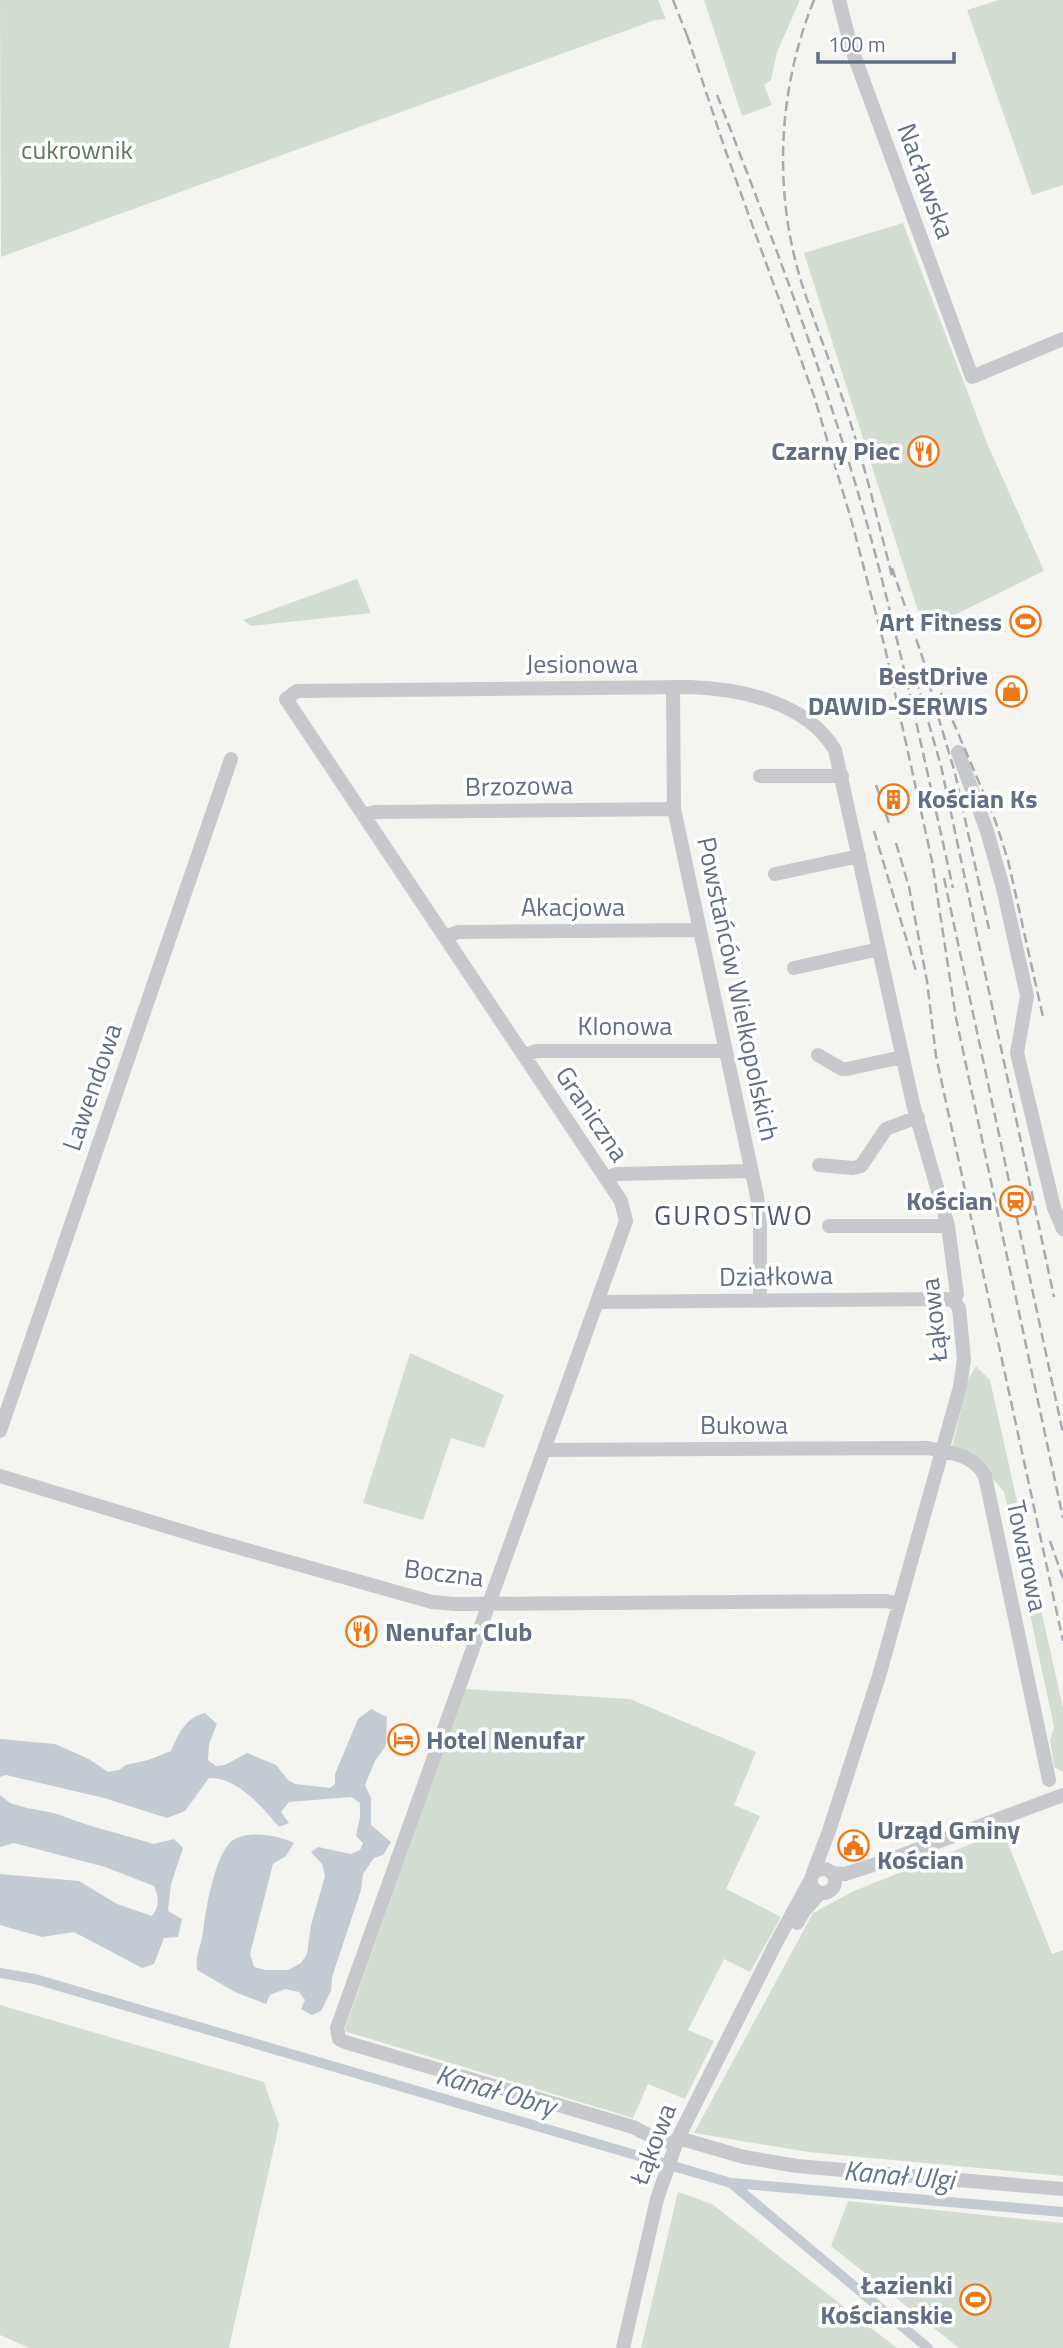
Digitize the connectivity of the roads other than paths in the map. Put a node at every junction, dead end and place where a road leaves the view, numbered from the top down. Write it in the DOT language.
graph roads {
  1 [pos="839,0"];
  2 [pos="1063,339"];
  3 [pos="673,687"];
  4 [pos="286,699"];
  5 [pos="958,752"];
  6 [pos="231,759"];
  7 [pos="760,776"];
  8 [pos="842,776"];
  9 [pos="674,809"];
  10 [pos="365,815"];
  11 [pos="859,856"];
  12 [pos="775,874"];
  13 [pos="700,930"];
  14 [pos="446,937"];
  15 [pos="879,949"];
  16 [pos="794,968"];
  17 [pos="726,1051"];
  18 [pos="818,1055"];
  19 [pos="524,1056"];
  20 [pos="902,1057"];
  21 [pos="918,1118"];
  22 [pos="819,1165"];
  23 [pos="752,1171"];
  24 [pos="606,1179"];
  25 [pos="829,1226"];
  26 [pos="948,1226"];
  27 [pos="1063,1229"];
  28 [pos="760,1301"];
  29 [pos="954,1301"];
  30 [pos="599,1302"];
  31 [pos="0,1431"];
  32 [pos="546,1450"];
  33 [pos="942,1451"];
  34 [pos="0,1476"];
  35 [pos="491,1604"];
  36 [pos="899,1604"];
  37 [pos="1049,1780"];
  38 [pos="1063,1794"];
  39 [pos="823,1851"];
  40 [pos="889,1860"];
  41 [pos="831,1872"];
  42 [pos="812,1877"];
  43 [pos="826,1891"];
  44 [pos="764,1970"];
  45 [pos="677,2143"];
  46 [pos="1063,2189"];
  47 [pos="623,2348"];
  1 -- 2 [label="street, Nacławska"];
  3 -- 4 [label="street, Jesionowa"];
  3 -- 8 [label="street, Jesionowa"];
  3 -- 9 [label="street, Powstańców Wielkopolskich"];
  4 -- 10 [label="street, Graniczna"];
  5 -- 27 [label="street"];
  6 -- 31 [label="street, Lawendowa"];
  7 -- 8 [label="street"];
  8 -- 11 [label="street, Łąkowa"];
  9 -- 10 [label="street, Brzozowa"];
  9 -- 13 [label="street, Powstańców Wielkopolskich"];
  10 -- 14 [label="street, Graniczna"];
  11 -- 12 [label="street"];
  11 -- 15 [label="street, Łąkowa"];
  13 -- 14 [label="street, Akacjowa"];
  13 -- 17 [label="street, Powstańców Wielkopolskich"];
  14 -- 19 [label="street, Graniczna"];
  15 -- 16 [label="street"];
  15 -- 20 [label="street, Łąkowa"];
  17 -- 19 [label="street, Klonowa"];
  17 -- 23 [label="street, Powstańców Wielkopolskich"];
  18 -- 20 [label="street"];
  19 -- 24 [label="street, Graniczna"];
  20 -- 21 [label="street, Łąkowa"];
  21 -- 22 [label="street"];
  21 -- 26 [label="street, Łąkowa"];
  23 -- 24 [label="street"];
  23 -- 28 [label="street, Powstańców Wielkopolskich"];
  24 -- 30 [label="street, Graniczna"];
  25 -- 26 [label="street"];
  26 -- 29 [label="street, Łąkowa"];
  28 -- 29 [label="street, Działkowa"];
  28 -- 30 [label="street, Działkowa"];
  29 -- 33 [label="street, Łąkowa"];
  30 -- 32 [label="street, Graniczna"];
  32 -- 33 [label="street, Bukowa"];
  32 -- 35 [label="street, Graniczna"];
  33 -- 36 [label="street, Łąkowa"];
  33 -- 37 [label="street, Towarowa"];
  34 -- 35 [label="street, Boczna"];
  35 -- 36 [label="street, Boczna"];
  35 -- 45 [label="street, Graniczna"];
  36 -- 39 [label="street, Łąkowa"];
  38 -- 40 [label="street"];
  39 -- 41 [label="street"];
  39 -- 42 [label="street, Łąkowa"];
  40 -- 41 [label="street"];
  40 -- 43 [label="street"];
  41 -- 42 [label="street"];
  41 -- 43 [label="street"];
  42 -- 43 [label="street"];
  42 -- 44 [label="street, Łąkowa"];
  43 -- 44 [label="street, Łąkowa"];
  44 -- 45 [label="street, Łąkowa"];
  45 -- 46 [label="street"];
  45 -- 47 [label="street, Łąkowa"];
}
